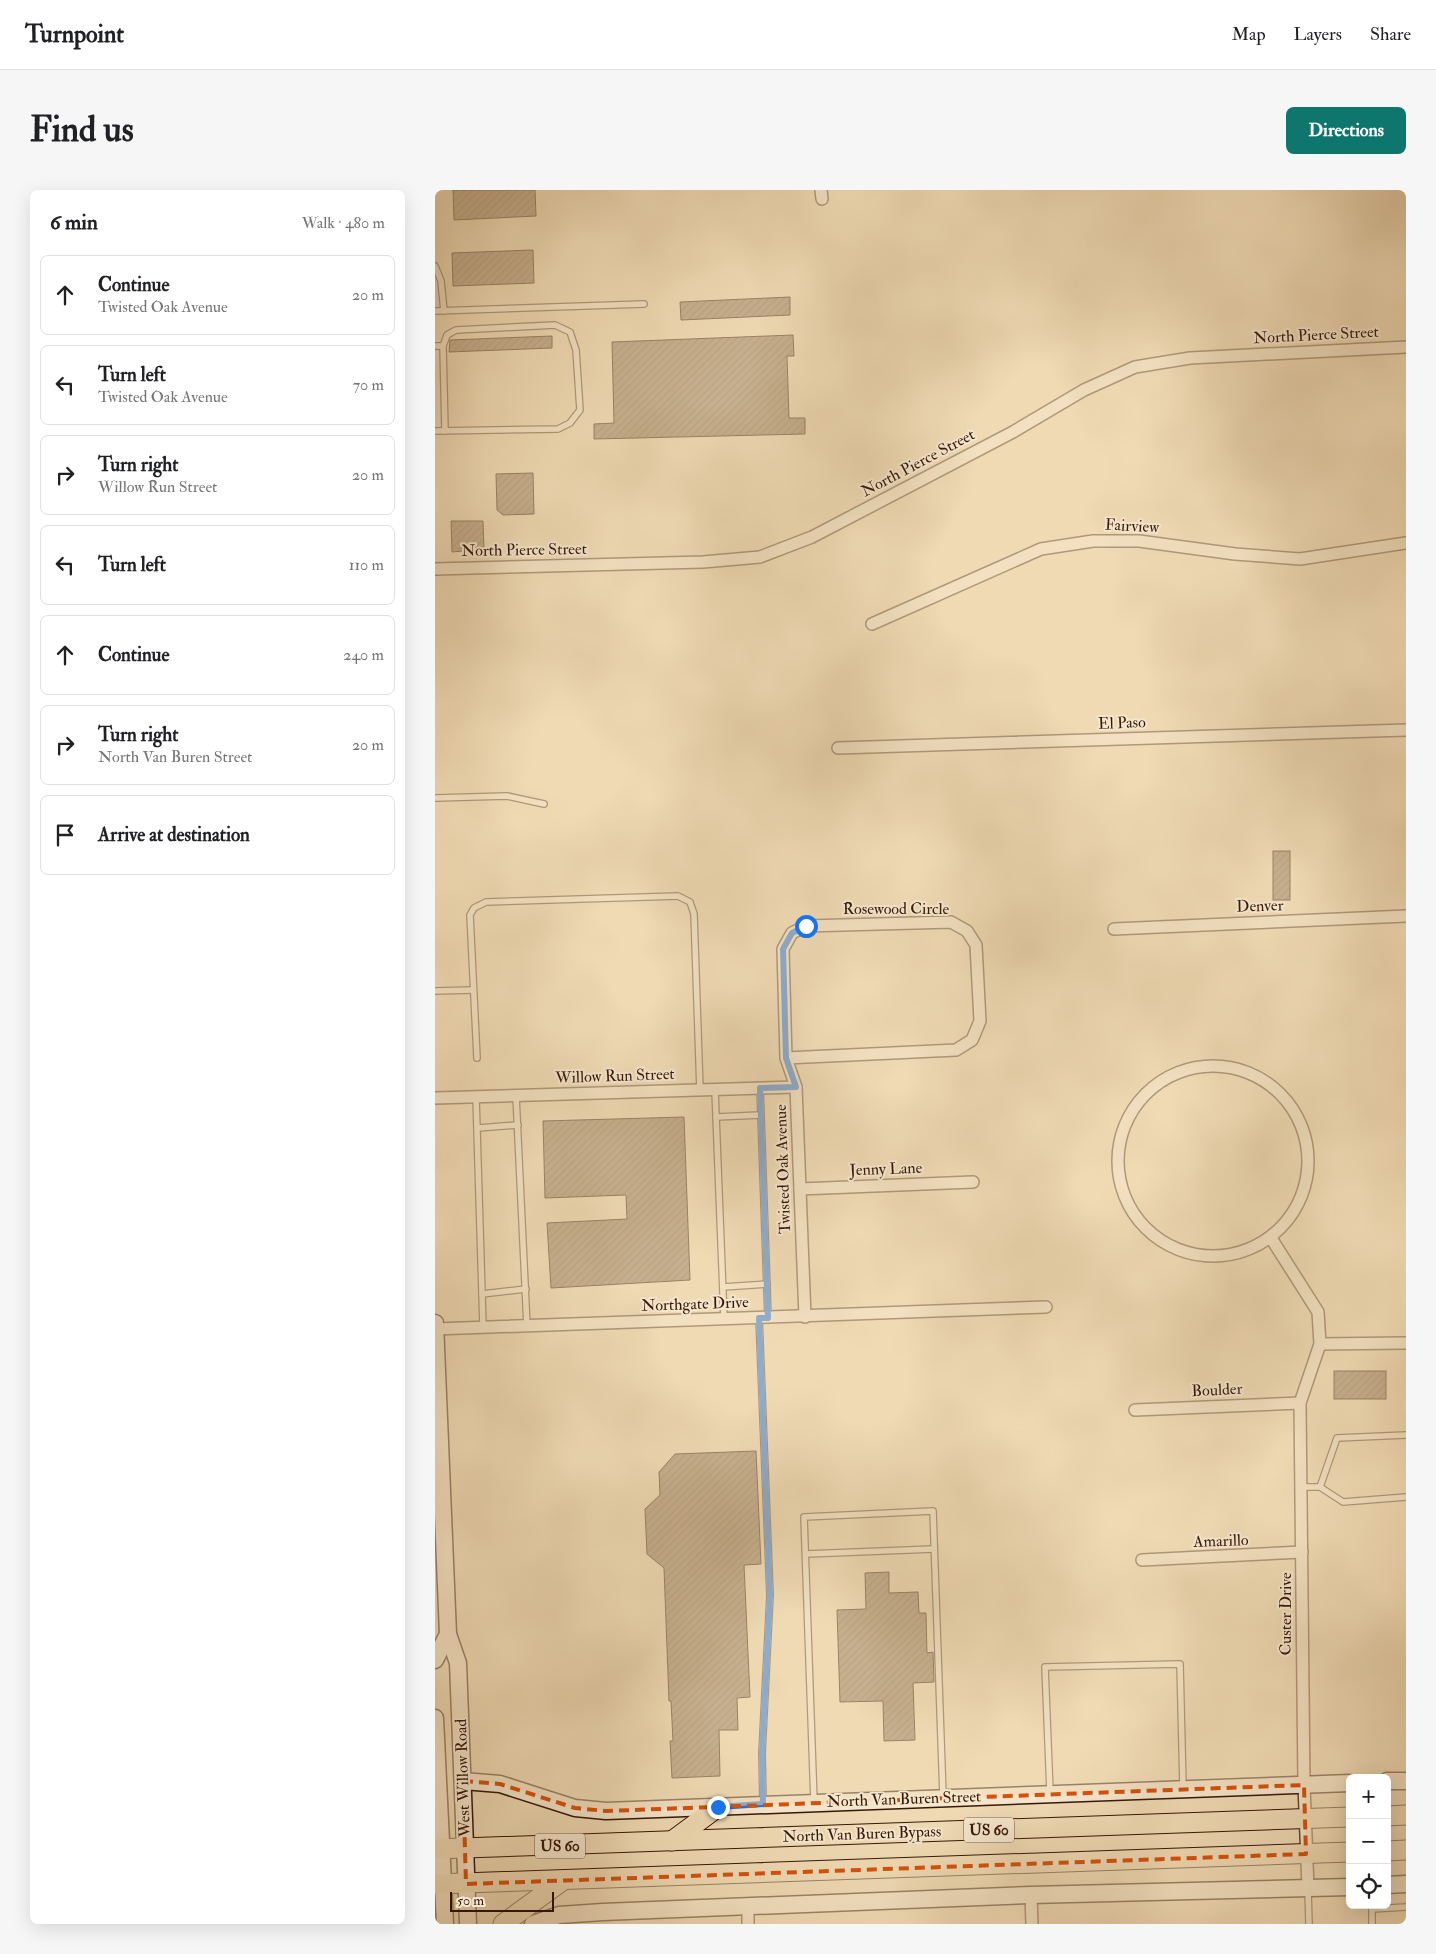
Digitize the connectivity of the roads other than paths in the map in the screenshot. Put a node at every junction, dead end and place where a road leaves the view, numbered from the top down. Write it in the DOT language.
graph roads {
  1 [pos="435,266"];
  2 [pos="644,304"];
  3 [pos="435,311"];
  4 [pos="444,311"];
  5 [pos="435,346"];
  6 [pos="443,346"];
  7 [pos="1406,347"];
  8 [pos="435,431"];
  9 [pos="445,431"];
  10 [pos="1406,543"];
  11 [pos="435,569"];
  12 [pos="872,624"];
  13 [pos="1406,730"];
  14 [pos="838,748"];
  15 [pos="435,798"];
  16 [pos="544,804"];
  17 [pos="1406,916"];
  18 [pos="1115,928"];
  19 [pos="792,933"];
  20 [pos="473,990"];
  21 [pos="435,991"];
  22 [pos="477,1058"];
  23 [pos="786,1058"];
  24 [pos="796,1087"];
  25 [pos="760,1088"];
  26 [pos="701,1090"];
  27 [pos="715,1090"];
  28 [pos="517,1096"];
  29 [pos="477,1097"];
  30 [pos="435,1098"];
  31 [pos="761,1115"];
  32 [pos="716,1117"];
  33 [pos="518,1125"];
  34 [pos="477,1128"];
  35 [pos="973,1182"];
  36 [pos="800,1188"];
  37 [pos="1271,1238"];
  38 [pos="767,1284"];
  39 [pos="723,1287"];
  40 [pos="525,1289"];
  41 [pos="482,1294"];
  42 [pos="1046,1307"];
  43 [pos="805,1317"];
  44 [pos="763,1318"];
  45 [pos="724,1319"];
  46 [pos="435,1323"];
  47 [pos="527,1326"];
  48 [pos="483,1327"];
  49 [pos="435,1329"];
  50 [pos="1406,1343"];
  51 [pos="1320,1344"];
  52 [pos="436,1352"];
  53 [pos="1300,1403"];
  54 [pos="1135,1410"];
  55 [pos="1406,1435"];
  56 [pos="438,1452"];
  57 [pos="1301,1487"];
  58 [pos="1319,1487"];
  59 [pos="1406,1497"];
  60 [pos="934,1549"];
  61 [pos="1302,1552"];
  62 [pos="806,1554"];
  63 [pos="1142,1560"];
  64 [pos="449,1634"];
  65 [pos="435,1660"];
  66 [pos="435,1718"];
  67 [pos="1406,1780"];
  68 [pos="463,1781"];
  69 [pos="1391,1781"];
  70 [pos="437,1782"];
  71 [pos="1346,1783"];
  72 [pos="1304,1785"];
  73 [pos="1183,1789"];
  74 [pos="1050,1794"];
  75 [pos="943,1798"];
  76 [pos="814,1802"];
  77 [pos="763,1804"];
  78 [pos="718,1807"];
  79 [pos="1406,1815"];
  80 [pos="1391,1816"];
  81 [pos="1346,1817"];
  82 [pos="1305,1818"];
  83 [pos="672,1841"];
  84 [pos="465,1848"];
  85 [pos="439,1849"];
  86 [pos="1406,1850"];
  87 [pos="1391,1851"];
  88 [pos="1346,1852"];
  89 [pos="1306,1854"];
  90 [pos="562,1880"];
  91 [pos="439,1884"];
  92 [pos="466,1884"];
  93 [pos="1406,1884"];
  94 [pos="1391,1885"];
  95 [pos="1346,1887"];
  96 [pos="1308,1888"];
  97 [pos="1031,1894"];
  98 [pos="747,1906"];
  99 [pos="1391,1908"];
  100 [pos="1406,1908"];
  101 [pos="1372,1909"];
  102 [pos="445,1924"];
  103 [pos="468,1924"];
  104 [pos="503,1924"];
  105 [pos="533,1924"];
  106 [pos="748,1924"];
  107 [pos="1032,1924"];
  108 [pos="1309,1924"];
  109 [pos="1372,1924"];
  1 -- 4 [label="lane"];
  2 -- 4 [label="lane"];
  3 -- 4 [label="lane"];
  5 -- 6 [label="lane"];
  6 -- 9 [label="lane"];
  6 -- 9 [label="lane"];
  7 -- 11 [label="street, North Pierce Street"];
  8 -- 9 [label="lane"];
  10 -- 12 [label="street, Fairview"];
  13 -- 14 [label="street, El Paso"];
  15 -- 16 [label="lane"];
  17 -- 18 [label="street, Denver"];
  19 -- 23 [label="street, Twisted Oak Avenue"];
  19 -- 23 [label="street, Rosewood Circle"];
  20 -- 21 [label="lane"];
  20 -- 22 [label="lane"];
  20 -- 26 [label="lane"];
  23 -- 24 [label="street, Twisted Oak Avenue"];
  24 -- 25 [label="street, Willow Run Street"];
  24 -- 36 [label="street, Twisted Oak Avenue"];
  25 -- 27 [label="street, Willow Run Street"];
  25 -- 31 [label="lane"];
  26 -- 27 [label="street, Willow Run Street"];
  26 -- 28 [label="street, Willow Run Street"];
  27 -- 32 [label="lane"];
  28 -- 29 [label="street, Willow Run Street"];
  28 -- 33 [label="lane"];
  29 -- 30 [label="street, Willow Run Street"];
  29 -- 34 [label="lane"];
  31 -- 32 [label="lane"];
  31 -- 38 [label="lane"];
  32 -- 39 [label="lane"];
  33 -- 34 [label="lane"];
  33 -- 40 [label="lane"];
  34 -- 41 [label="lane"];
  35 -- 36 [label="street, Jenny Lane"];
  36 -- 43 [label="street, Twisted Oak Avenue"];
  37 -- 37 [label="street"];
  37 -- 51 [label="street, Custer Drive"];
  38 -- 39 [label="lane"];
  38 -- 44 [label="lane"];
  39 -- 45 [label="lane"];
  40 -- 41 [label="lane"];
  40 -- 47 [label="lane"];
  41 -- 48 [label="lane"];
  42 -- 43 [label="street, Northgate Drive"];
  43 -- 44 [label="street, Northgate Drive"];
  44 -- 45 [label="street, Northgate Drive"];
  44 -- 77 [label="lane"];
  45 -- 47 [label="street, Northgate Drive"];
  46 -- 49 [label="street, West Willow Road"];
  47 -- 48 [label="street, Northgate Drive"];
  48 -- 49 [label="street, Northgate Drive"];
  49 -- 52 [label="street, West Willow Road"];
  50 -- 51 [label="street"];
  51 -- 53 [label="street, Custer Drive"];
  52 -- 56 [label="street, West Willow Road"];
  53 -- 54 [label="street, Boulder"];
  53 -- 57 [label="street, Custer Drive"];
  55 -- 58 [label="lane"];
  56 -- 64 [label="street, West Willow Road"];
  57 -- 58 [label="lane"];
  57 -- 61 [label="street, Custer Drive"];
  58 -- 59 [label="lane"];
  60 -- 62 [label="lane"];
  60 -- 62 [label="lane"];
  60 -- 75 [label="lane"];
  61 -- 63 [label="street, Amarillo"];
  61 -- 72 [label="street, Custer Drive"];
  62 -- 76 [label="lane"];
  64 -- 65 [label="street"];
  64 -- 68 [label="street, West Willow Road"];
  66 -- 70 [label="street, West Willow Road"];
  67 -- 69 [label="street"];
  68 -- 78 [label="street, North Van Buren Street"];
  68 -- 84 [label="street, West Willow Road"];
  70 -- 85 [label="street, West Willow Road"];
  71 -- 72 [label="street, North Van Buren Street"];
  72 -- 73 [label="street, North Van Buren Street"];
  72 -- 82 [label="street, Custer Drive"];
  73 -- 74 [label="street, North Van Buren Street"];
  73 -- 74 [label="lane"];
  74 -- 75 [label="street, North Van Buren Street"];
  75 -- 76 [label="street, North Van Buren Street"];
  76 -- 77 [label="street, North Van Buren Street"];
  77 -- 78 [label="street, North Van Buren Street"];
  78 -- 83 [label="main road"];
  79 -- 80 [label="main road"];
  81 -- 82 [label="main road, North Van Buren Bypass / US 60"];
  82 -- 83 [label="main road, North Van Buren Bypass / US 60"];
  82 -- 89 [label="street, Custer Drive"];
  83 -- 84 [label="main road, North Van Buren Bypass / US 60"];
  84 -- 85 [label="main road, North Van Buren Bypass / US 60"];
  84 -- 92 [label="street, West Willow Road"];
  85 -- 91 [label="street, West Willow Road"];
  86 -- 87 [label="main road"];
  88 -- 89 [label="main road, US 60"];
  89 -- 90 [label="main road, US 60"];
  89 -- 96 [label="street, Custer Drive"];
  90 -- 92 [label="main road, US 60"];
  90 -- 104 [label="main road"];
  91 -- 92 [label="main road, US 60"];
  91 -- 102 [label="street, West Willow Road"];
  92 -- 103 [label="street, West Willow Road"];
  93 -- 94 [label="street"];
  95 -- 96 [label="street"];
  96 -- 97 [label="street"];
  96 -- 108 [label="lane"];
  97 -- 98 [label="street"];
  97 -- 107 [label="street"];
  98 -- 105 [label="street"];
  98 -- 106 [label="street"];
  99 -- 100 [label="lane"];
  101 -- 109 [label="lane"];
}
